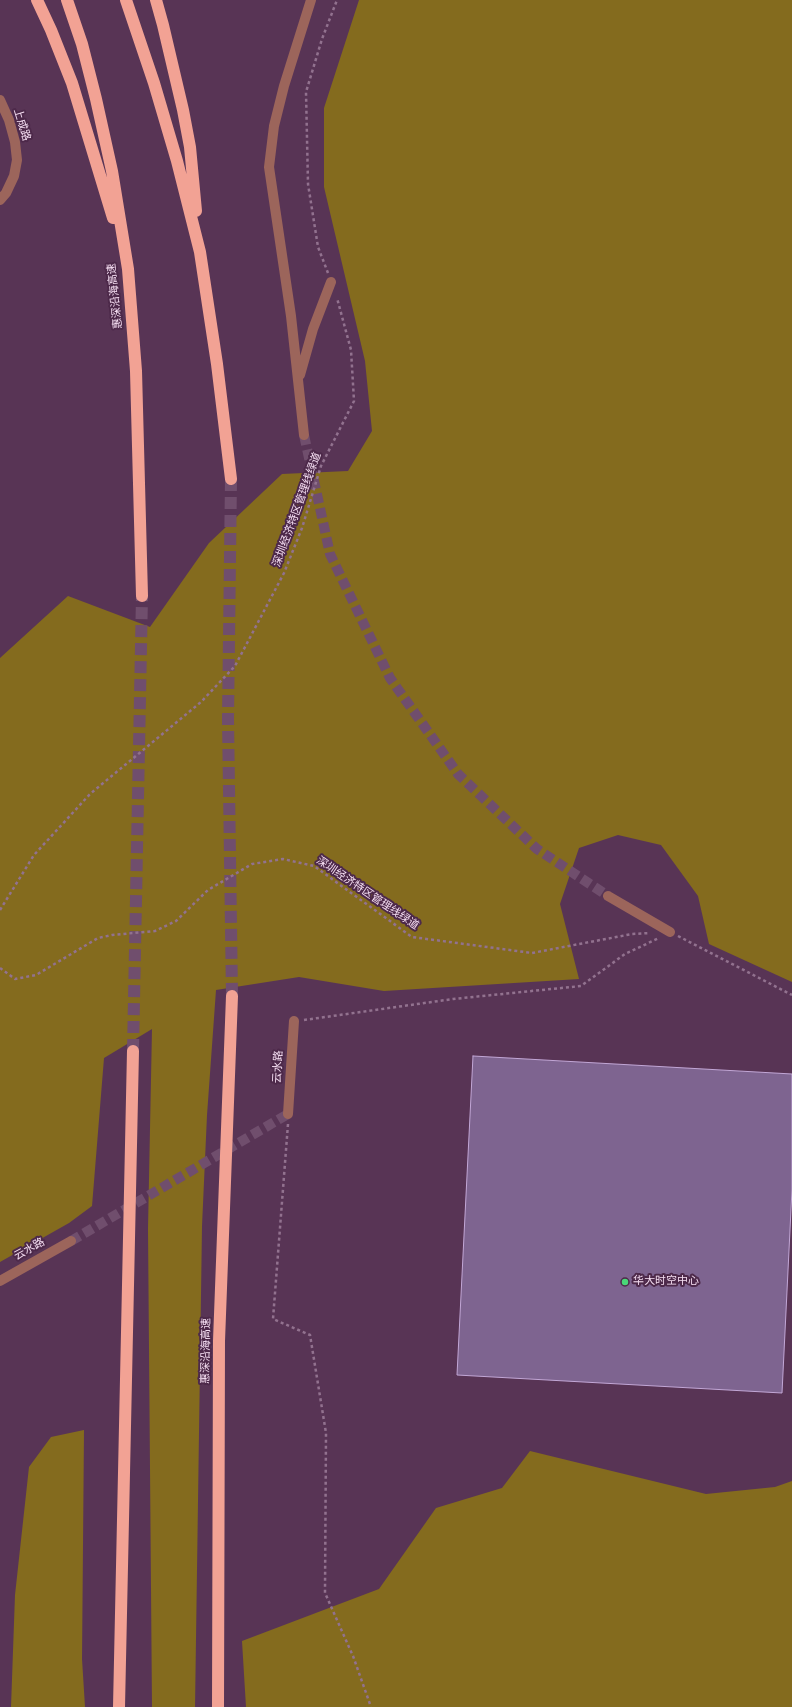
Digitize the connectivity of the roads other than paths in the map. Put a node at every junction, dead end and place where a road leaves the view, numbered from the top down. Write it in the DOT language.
graph roads {
  1 [pos="37,0"];
  2 [pos="67,0"];
  3 [pos="126,0"];
  4 [pos="156,0"];
  5 [pos="311,0"];
  6 [pos="0,100"];
  7 [pos="0,200"];
  8 [pos="200,252"];
  9 [pos="128,269"];
  10 [pos="331,282"];
  11 [pos="298,381"];
  12 [pos="304,435"];
  13 [pos="231,479"];
  14 [pos="142,596"];
  15 [pos="608,896"];
  16 [pos="670,932"];
  17 [pos="232,996"];
  18 [pos="294,1021"];
  19 [pos="134,1051"];
  20 [pos="288,1114"];
  21 [pos="71,1241"];
  22 [pos="0,1281"];
  23 [pos="118,1707"];
  24 [pos="218,1707"];
  1 -- 9 [label="highway"];
  2 -- 9 [label="highway, 惠深沿海高速"];
  3 -- 8 [label="highway"];
  4 -- 8 [label="highway"];
  5 -- 11 [label="street"];
  6 -- 7 [label="street, 上成路"];
  8 -- 13 [label="highway"];
  9 -- 14 [label="highway, 惠深沿海高速"];
  10 -- 11 [label="street"];
  11 -- 12 [label="street"];
  15 -- 16 [label="street"];
  17 -- 24 [label="highway, 惠深沿海高速"];
  18 -- 20 [label="street, 云水路"];
  19 -- 23 [label="highway"];
  21 -- 22 [label="street, 云水路"];
}
